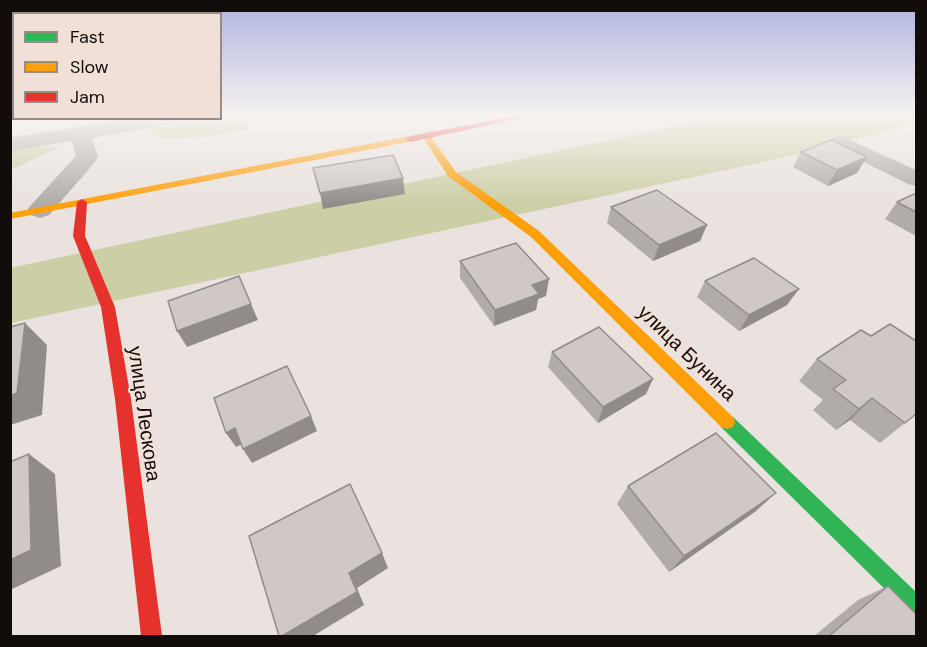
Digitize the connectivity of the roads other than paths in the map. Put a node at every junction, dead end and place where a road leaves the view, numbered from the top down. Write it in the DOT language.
graph roads {
  1 [pos="83,145"];
  2 [pos="378,145"];
  3 [pos="432,145"];
  4 [pos="847,145"];
  5 [pos="916,179"];
  6 [pos="82,202"];
  7 [pos="40,210"];
  8 [pos="10,216"];
  9 [pos="916,606"];
  10 [pos="152,636"];
  1 -- 7 [label="street"];
  2 -- 6 [label="street"];
  3 -- 9 [label="street, улица Бунина"];
  4 -- 5 [label="street"];
  6 -- 7 [label="street"];
  6 -- 10 [label="street, улица Лескова"];
  7 -- 8 [label="street"];
}
